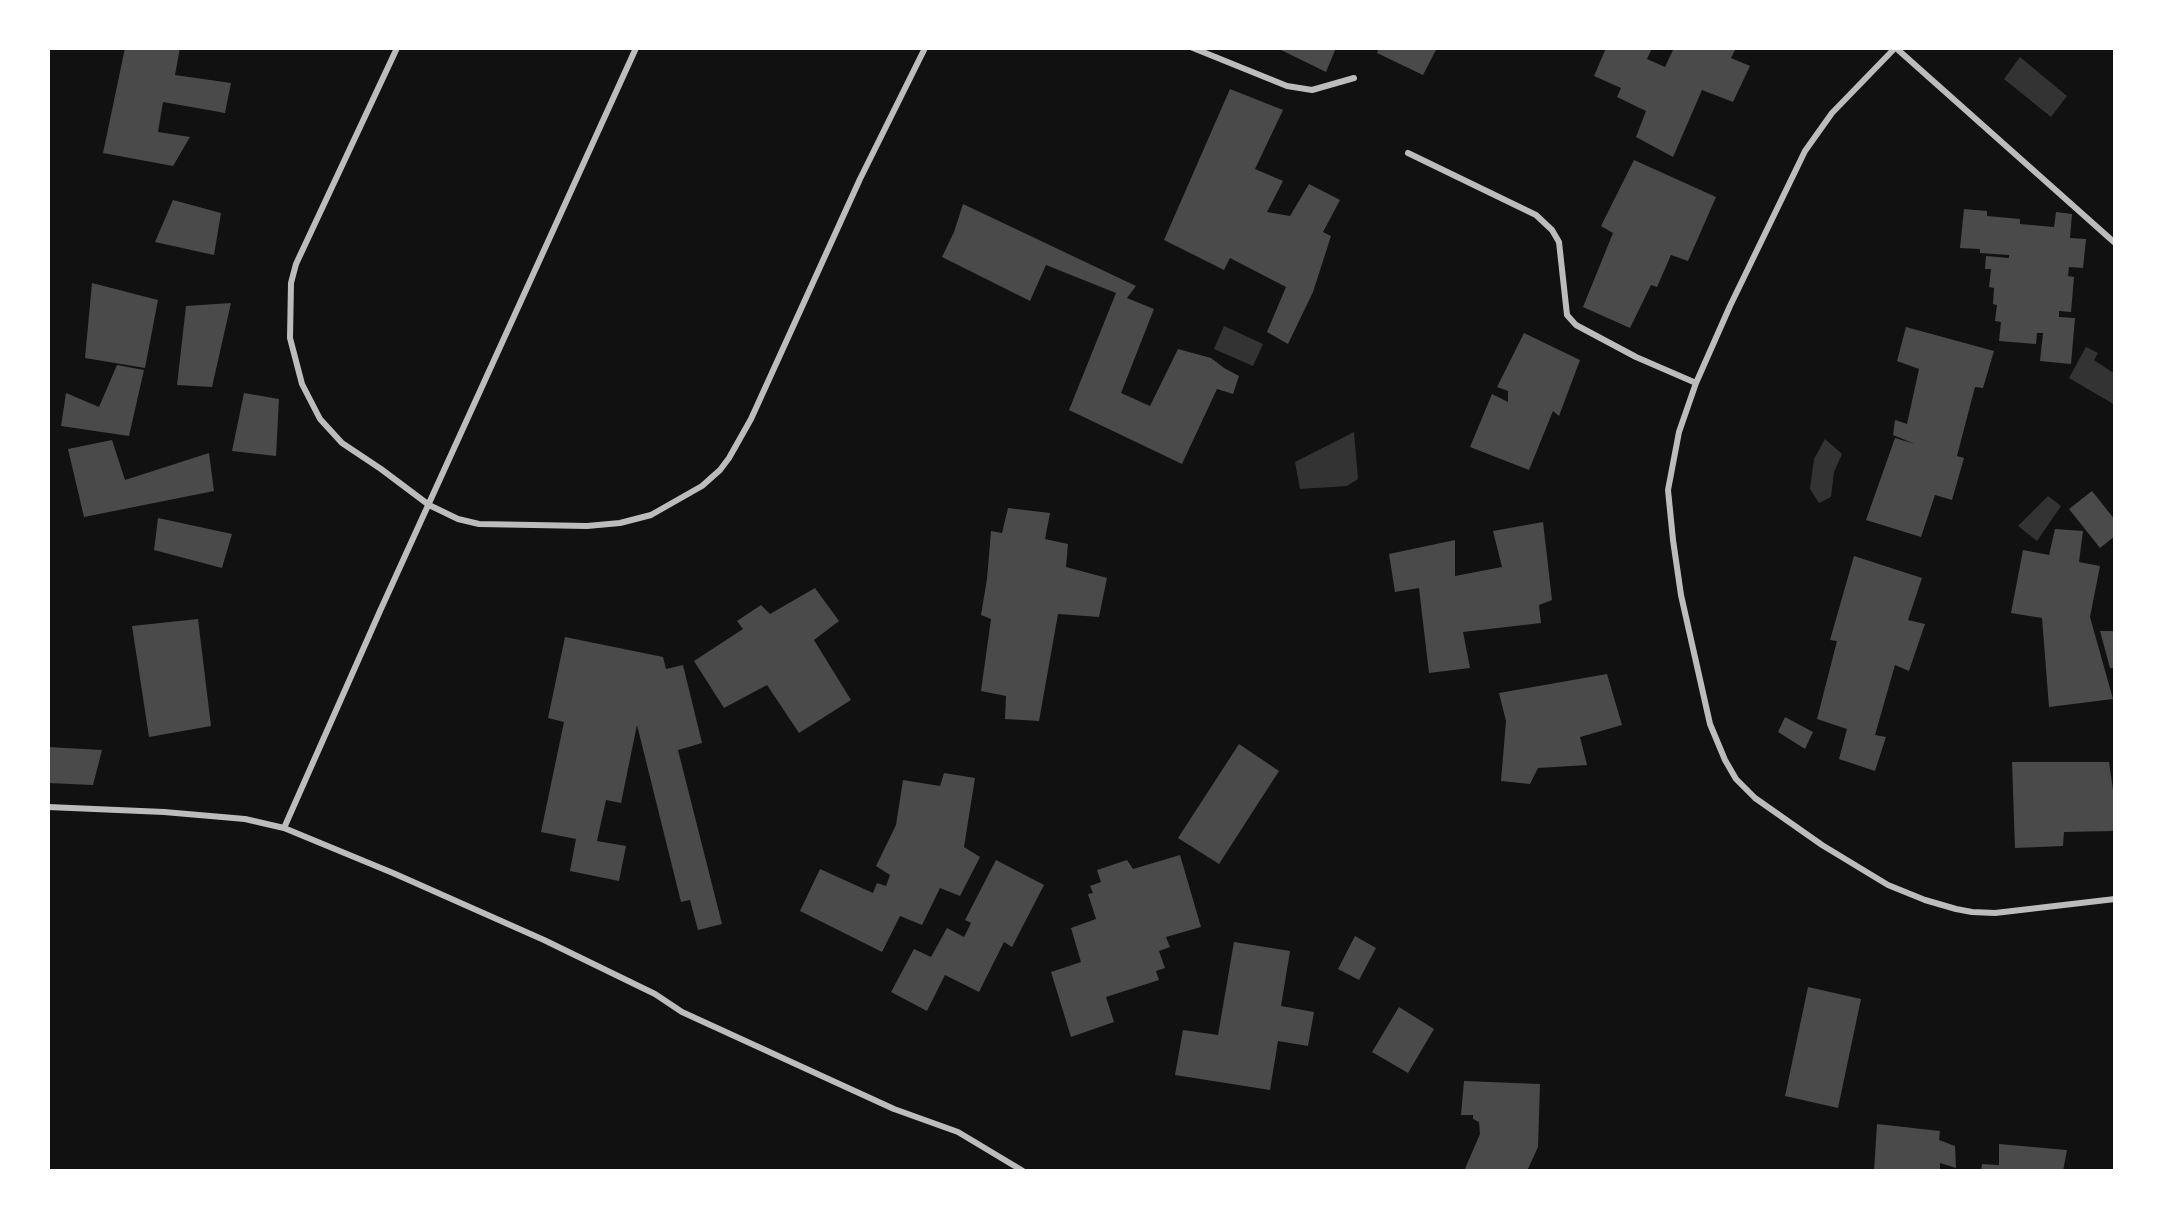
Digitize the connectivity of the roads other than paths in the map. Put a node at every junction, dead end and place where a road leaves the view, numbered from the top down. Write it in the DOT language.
graph roads {
  1 [pos="397,48"];
  2 [pos="636,48"];
  3 [pos="925,48"];
  4 [pos="1193,48"];
  5 [pos="1896,48"];
  6 [pos="1354,78"];
  7 [pos="1408,153"];
  8 [pos="2115,243"];
  9 [pos="1696,383"];
  10 [pos="429,505"];
  11 [pos="48,807"];
  12 [pos="284,828"];
  13 [pos="2115,899"];
  14 [pos="1023,1171"];
  1 -- 10 [label="street"];
  2 -- 10 [label="street"];
  3 -- 10 [label="street"];
  4 -- 6 [label="street"];
  5 -- 8 [label="street"];
  5 -- 9 [label="street"];
  7 -- 9 [label="street"];
  9 -- 13 [label="street"];
  10 -- 12 [label="street"];
  11 -- 12 [label="street"];
  12 -- 14 [label="street"];
}
